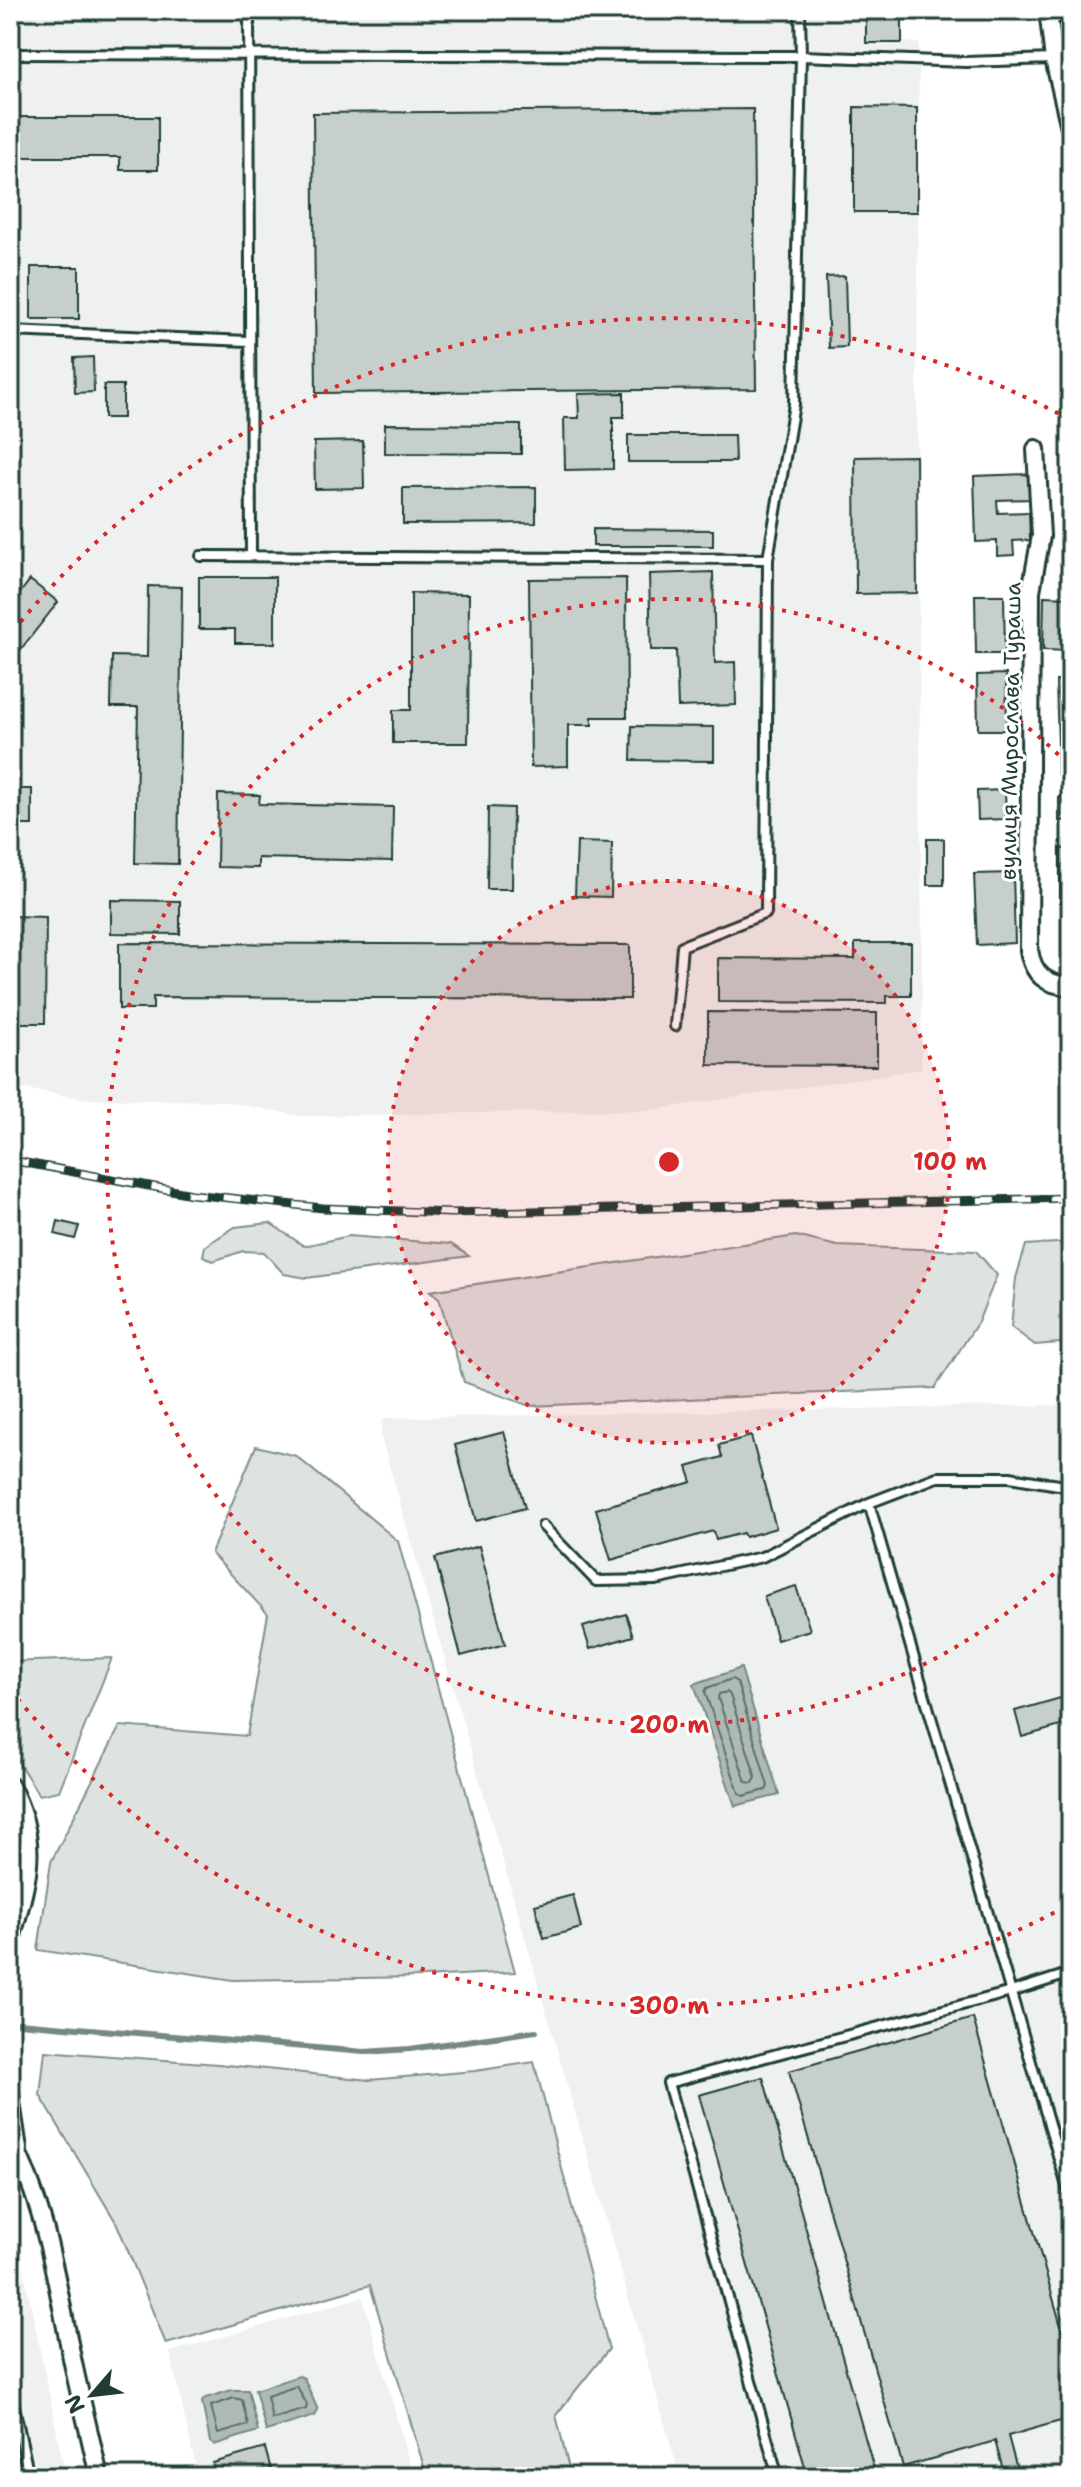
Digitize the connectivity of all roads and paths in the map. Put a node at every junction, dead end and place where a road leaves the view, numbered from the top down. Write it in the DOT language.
graph roads {
  1 [pos="249,10"];
  2 [pos="800,10"];
  3 [pos="1048,10"];
  4 [pos="10,54"];
  5 [pos="249,54"];
  6 [pos="801,56"];
  7 [pos="1054,59"];
  8 [pos="1065,82"];
  9 [pos="1071,132"];
  10 [pos="10,331"];
  11 [pos="248,341"];
  12 [pos="1036,449"];
  13 [pos="201,556"];
  14 [pos="251,556"];
  15 [pos="768,559"];
  16 [pos="1071,986"];
  17 [pos="675,1026"];
  18 [pos="1071,1487"];
  19 [pos="869,1503"];
  20 [pos="543,1526"];
  21 [pos="10,1786"];
  22 [pos="10,1943"];
  23 [pos="1071,1973"];
  24 [pos="1011,1992"];
  25 [pos="10,2095"];
  26 [pos="10,2138"];
  27 [pos="19,2155"];
  28 [pos="1071,2200"];
  29 [pos="10,2387"];
  30 [pos="29,2477"];
  31 [pos="99,2477"];
  32 [pos="778,2477"];
  1 -- 5 [label="lane"];
  2 -- 6 [label="lane"];
  3 -- 7 [label="street"];
  4 -- 5 [label="lane"];
  5 -- 6 [label="lane"];
  5 -- 11 [label="lane"];
  6 -- 7 [label="lane"];
  6 -- 15 [label="lane"];
  7 -- 8 [label="street"];
  8 -- 9 [label="street"];
  10 -- 11 [label="lane"];
  11 -- 14 [label="lane"];
  12 -- 16 [label="street, вулиця Мирослава Тураша"];
  13 -- 14 [label="lane"];
  14 -- 15 [label="lane"];
  15 -- 17 [label="lane"];
  18 -- 19 [label="lane"];
  19 -- 20 [label="lane"];
  19 -- 24 [label="lane"];
  21 -- 22 [label="street"];
  23 -- 24 [label="lane"];
  24 -- 28 [label="lane"];
  24 -- 32 [label="lane"];
  25 -- 27 [label="street"];
  26 -- 27 [label="street"];
  27 -- 31 [label="street"];
  29 -- 30 [label="lane"];
}
